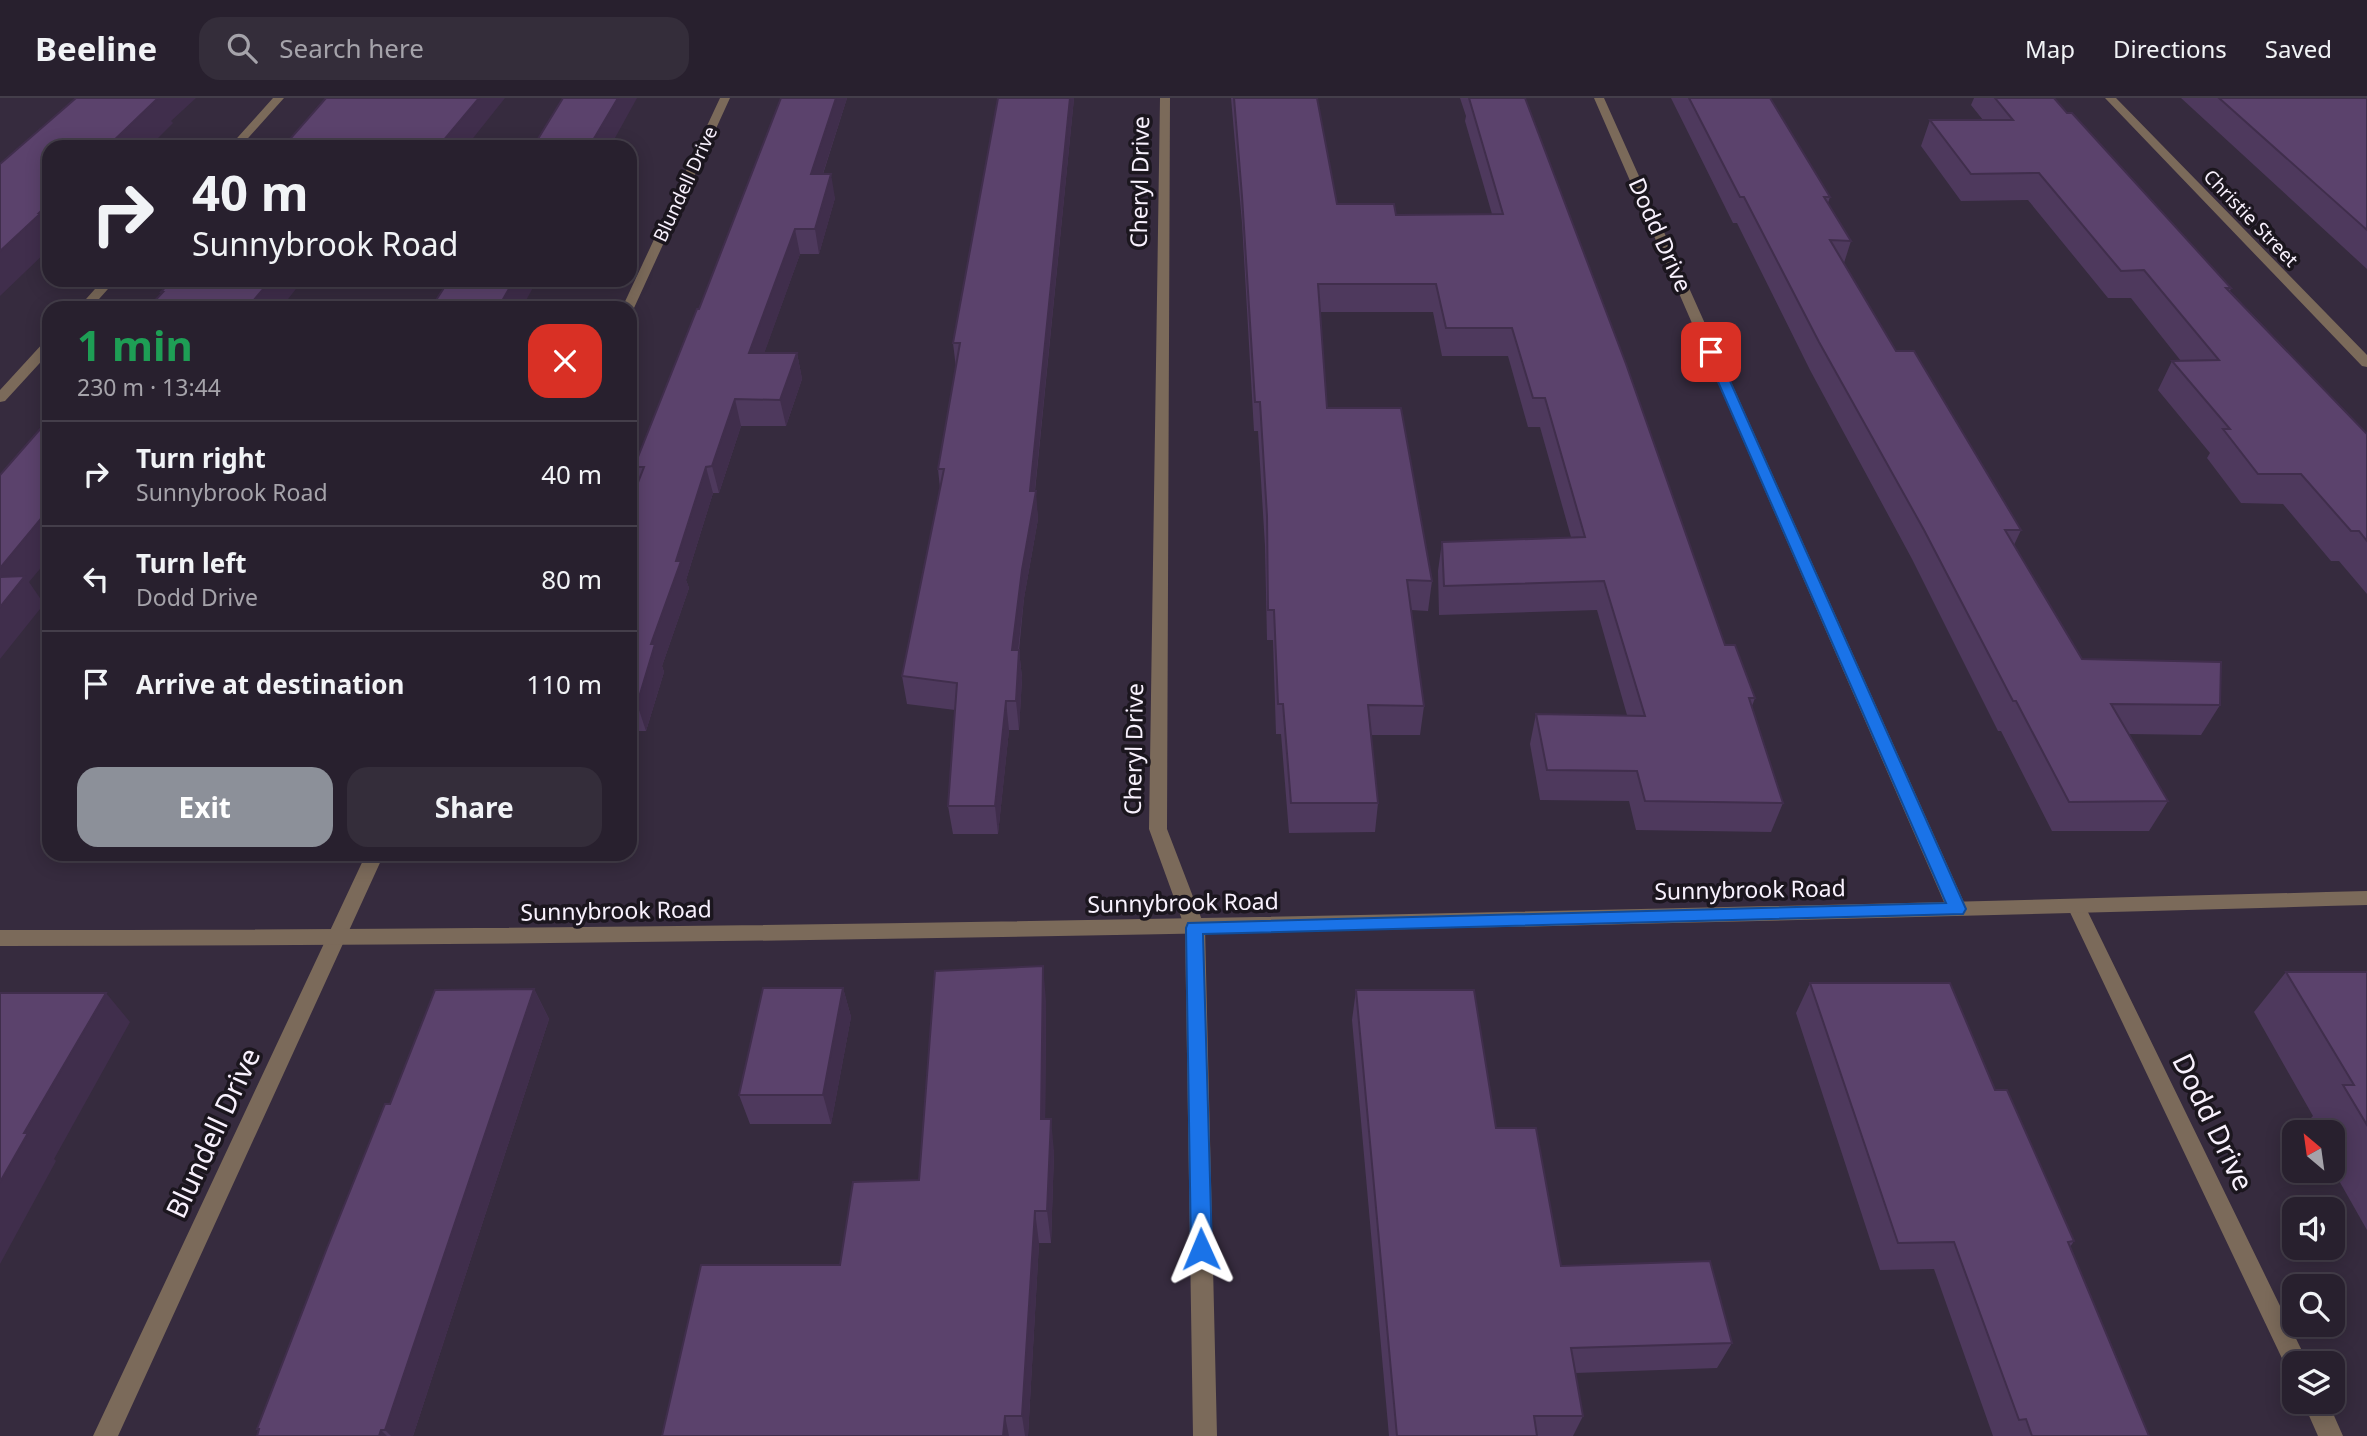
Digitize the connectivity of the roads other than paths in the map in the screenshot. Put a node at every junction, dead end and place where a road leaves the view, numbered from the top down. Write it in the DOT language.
graph roads {
  1 [pos="279,98"];
  2 [pos="725,98"];
  3 [pos="1166,98"];
  4 [pos="1600,98"];
  5 [pos="2110,98"];
  6 [pos="240,140"];
  7 [pos="103,287"];
  8 [pos="90,301"];
  9 [pos="631,301"];
  10 [pos="42,352"];
  11 [pos="2367,363"];
  12 [pos="0,397"];
  13 [pos="372,861"];
  14 [pos="2367,898"];
  15 [pos="2076,906"];
  16 [pos="1957,909"];
  17 [pos="1195,928"];
  18 [pos="0,938"];
  19 [pos="336,939"];
  20 [pos="2290,1351"];
  21 [pos="2321,1414"];
  22 [pos="105,1436"];
  23 [pos="1205,1436"];
  24 [pos="2331,1436"];
  1 -- 6 [label="street"];
  2 -- 9 [label="street, Blundell Drive"];
  3 -- 17 [label="street, Cheryl Drive"];
  4 -- 16 [label="street, Dodd Drive"];
  5 -- 11 [label="street, Christie Street"];
  7 -- 8 [label="street"];
  10 -- 12 [label="street"];
  13 -- 19 [label="street, Blundell Drive"];
  14 -- 15 [label="street, Sunnybrook Road"];
  15 -- 16 [label="street, Sunnybrook Road"];
  15 -- 20 [label="street, Dodd Drive"];
  16 -- 17 [label="street, Sunnybrook Road"];
  17 -- 19 [label="street, Sunnybrook Road"];
  17 -- 23 [label="street, Cheryl Drive"];
  18 -- 19 [label="street, Sunnybrook Road"];
  19 -- 22 [label="street, Blundell Drive"];
  21 -- 24 [label="street"];
}
